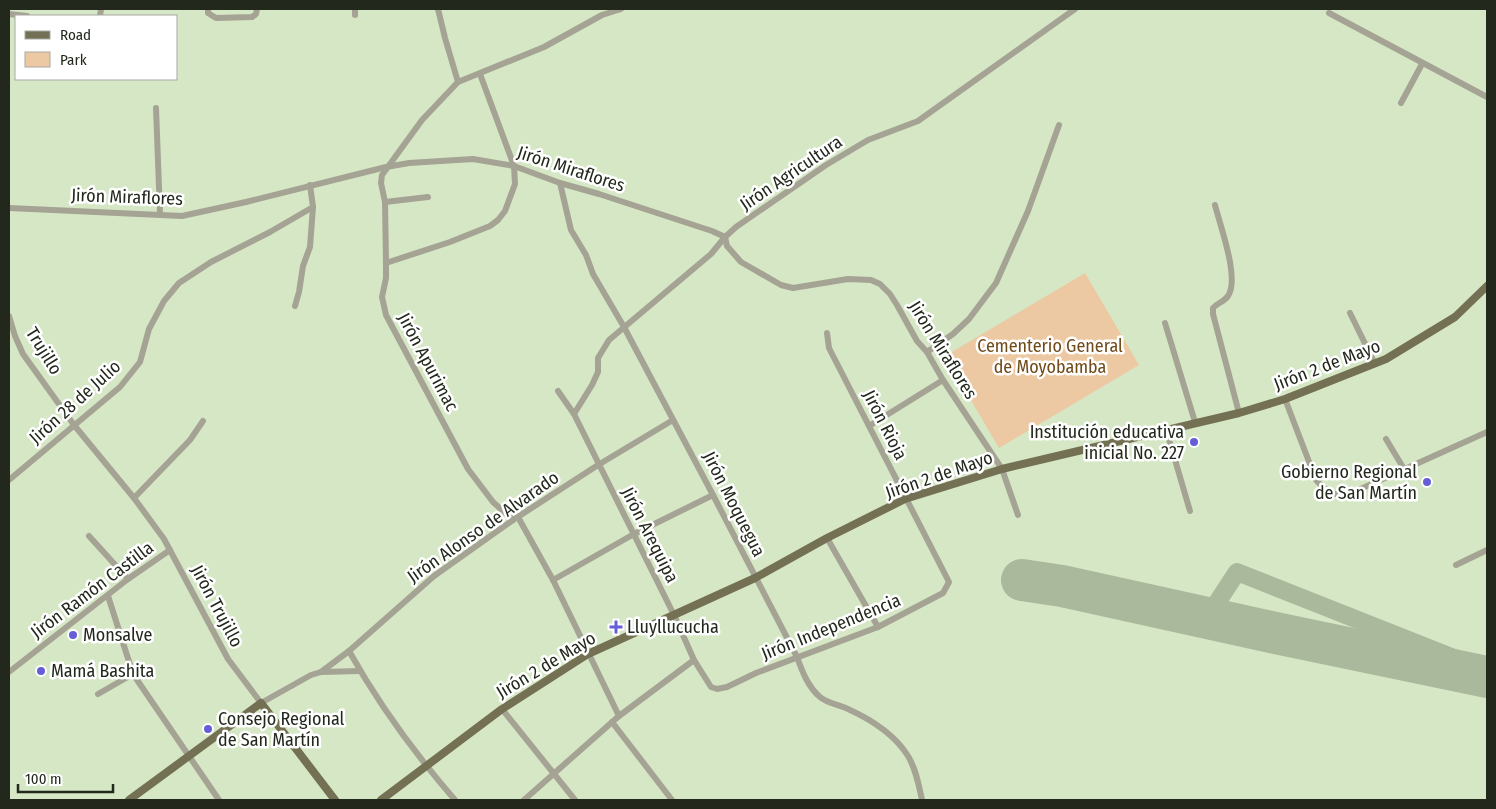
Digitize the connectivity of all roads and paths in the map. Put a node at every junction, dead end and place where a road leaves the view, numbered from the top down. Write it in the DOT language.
graph roads {
  1 [pos="208,9"];
  2 [pos="257,9"];
  3 [pos="438,9"];
  4 [pos="621,9"];
  5 [pos="1075,9"];
  6 [pos="1329,14"];
  7 [pos="1422,64"];
  8 [pos="480,74"];
  9 [pos="458,82"];
  10 [pos="1487,97"];
  11 [pos="1401,102"];
  12 [pos="156,108"];
  13 [pos="1060,125"];
  14 [pos="514,166"];
  15 [pos="386,167"];
  16 [pos="560,184"];
  17 [pos="310,185"];
  18 [pos="428,197"];
  19 [pos="385,202"];
  20 [pos="1215,205"];
  21 [pos="312,207"];
  22 [pos="9,208"];
  23 [pos="160,214"];
  24 [pos="725,237"];
  25 [pos="386,263"];
  26 [pos="1487,286"];
  27 [pos="295,306"];
  28 [pos="1350,313"];
  29 [pos="9,316"];
  30 [pos="1165,323"];
  31 [pos="624,327"];
  32 [pos="827,333"];
  33 [pos="927,352"];
  34 [pos="1375,364"];
  35 [pos="942,380"];
  36 [pos="558,391"];
  37 [pos="1285,399"];
  38 [pos="1239,413"];
  39 [pos="574,414"];
  40 [pos="673,420"];
  41 [pos="203,421"];
  42 [pos="1195,422"];
  43 [pos="74,425"];
  44 [pos="869,426"];
  45 [pos="1166,429"];
  46 [pos="1487,432"];
  47 [pos="1386,440"];
  48 [pos="598,465"];
  49 [pos="1002,469"];
  50 [pos="1404,469"];
  51 [pos="9,480"];
  52 [pos="713,495"];
  53 [pos="134,498"];
  54 [pos="905,499"];
  55 [pos="1190,511"];
  56 [pos="1018,515"];
  57 [pos="516,519"];
  58 [pos="634,534"];
  59 [pos="89,536"];
  60 [pos="827,538"];
  61 [pos="170,550"];
  62 [pos="1487,550"];
  63 [pos="1456,565"];
  64 [pos="755,578"];
  65 [pos="128,579"];
  66 [pos="553,580"];
  67 [pos="949,582"];
  68 [pos="108,596"];
  69 [pos="674,615"];
  70 [pos="878,627"];
  71 [pos="349,651"];
  72 [pos="588,654"];
  73 [pos="797,657"];
  74 [pos="694,660"];
  75 [pos="360,671"];
  76 [pos="9,672"];
  77 [pos="320,672"];
  78 [pos="134,674"];
  79 [pos="717,689"];
  80 [pos="98,694"];
  81 [pos="261,703"];
  82 [pos="502,709"];
  83 [pos="619,716"];
  84 [pos="612,722"];
  85 [pos="189,757"];
  86 [pos="426,767"];
  87 [pos="554,773"];
  88 [pos="129,800"];
  89 [pos="219,800"];
  90 [pos="335,800"];
  91 [pos="381,800"];
  92 [pos="455,800"];
  93 [pos="524,800"];
  94 [pos="575,800"];
  95 [pos="672,800"];
  96 [pos="922,800"];
  1 -- 2 [label="street"];
  3 -- 9 [label="street"];
  4 -- 8 [label="street"];
  5 -- 24 [label="street, Jirón Agricultura"];
  6 -- 7 [label="street"];
  7 -- 10 [label="street"];
  7 -- 11 [label="street"];
  8 -- 9 [label="street"];
  8 -- 14 [label="street"];
  9 -- 15 [label="street"];
  12 -- 23 [label="street"];
  13 -- 33 [label="street"];
  14 -- 15 [label="street, Jirón Miraflores"];
  14 -- 16 [label="street, Jirón Miraflores"];
  14 -- 25 [label="street"];
  15 -- 17 [label="street, Jirón Miraflores"];
  15 -- 19 [label="street, Jirón Apurimac"];
  16 -- 24 [label="street, Jirón Miraflores"];
  16 -- 31 [label="street, Jirón Moquegua"];
  17 -- 21 [label="street"];
  17 -- 23 [label="street, Jirón Miraflores"];
  18 -- 19 [label="street"];
  19 -- 25 [label="street, Jirón Apurimac"];
  20 -- 38 [label="street"];
  21 -- 27 [label="street"];
  21 -- 43 [label="street, Jirón 28 de Julio"];
  22 -- 23 [label="street, Jirón Miraflores"];
  24 -- 31 [label="street, Jirón Agricultura"];
  24 -- 33 [label="street, Jirón Miraflores"];
  25 -- 57 [label="street, Jirón Apurimac"];
  26 -- 34 [label="main road, Jirón 2 de Mayo"];
  28 -- 34 [label="street"];
  29 -- 43 [label="street, Trujillo"];
  30 -- 42 [label="street"];
  31 -- 39 [label="street, Jirón Agricultura"];
  31 -- 40 [label="street, Jirón Moquegua"];
  32 -- 44 [label="street, Jirón Rioja"];
  33 -- 35 [label="street, Jirón Miraflores"];
  34 -- 37 [label="main road, Jirón 2 de Mayo"];
  35 -- 44 [label="street"];
  35 -- 49 [label="street, Jirón Miraflores"];
  36 -- 39 [label="street, Jirón Arequipa"];
  37 -- 38 [label="main road, Jirón 2 de Mayo"];
  37 -- 50 [label="street"];
  38 -- 42 [label="main road, Jirón 2 de Mayo"];
  39 -- 48 [label="street, Jirón Arequipa"];
  40 -- 48 [label="street, Jirón Alonso de Alvarado"];
  40 -- 52 [label="street, Jirón Moquegua"];
  41 -- 53 [label="street"];
  42 -- 45 [label="main road, Jirón 2 de Mayo"];
  43 -- 51 [label="street, Jirón 28 de Julio"];
  43 -- 53 [label="street, Jirón Trujillo"];
  44 -- 54 [label="street, Jirón Rioja"];
  45 -- 49 [label="main road, Jirón 2 de Mayo"];
  45 -- 55 [label="street"];
  46 -- 50 [label="street"];
  47 -- 50 [label="street"];
  48 -- 57 [label="street, Jirón Alonso de Alvarado"];
  48 -- 58 [label="street, Jirón Arequipa"];
  49 -- 54 [label="main road, Jirón 2 de Mayo"];
  49 -- 56 [label="street, Jirón Miraflores"];
  52 -- 58 [label="street"];
  52 -- 64 [label="street, Jirón Moquegua"];
  53 -- 61 [label="street, Jirón Trujillo"];
  54 -- 60 [label="main road, Jirón 2 de Mayo"];
  54 -- 67 [label="street, Jirón Rioja"];
  57 -- 66 [label="street, Jirón Apurimac"];
  57 -- 71 [label="street, Jirón Alonso de Alvarado"];
  58 -- 66 [label="street"];
  58 -- 69 [label="street, Jirón Arequipa"];
  59 -- 65 [label="street"];
  60 -- 64 [label="main road, Jirón 2 de Mayo"];
  60 -- 70 [label="street"];
  61 -- 65 [label="street, Jirón Ramón Castilla"];
  61 -- 81 [label="street, Jirón Trujillo"];
  62 -- 63 [label="street"];
  64 -- 69 [label="main road, Jirón 2 de Mayo"];
  64 -- 73 [label="street, Jirón Moquegua"];
  65 -- 68 [label="street, Jirón Ramón Castilla"];
  66 -- 72 [label="street, Jirón Apurimac"];
  67 -- 70 [label="street, Jirón Independencia"];
  68 -- 76 [label="street, Jirón Ramón Castilla"];
  68 -- 78 [label="street"];
  69 -- 72 [label="main road, Jirón 2 de Mayo"];
  69 -- 74 [label="street, Jirón Arequipa"];
  70 -- 73 [label="street, Jirón Independencia"];
  71 -- 75 [label="street"];
  71 -- 77 [label="street, Jirón Alonso de Alvarado"];
  72 -- 82 [label="main road, Jirón 2 de Mayo"];
  72 -- 83 [label="street, Jirón Apurimac"];
  73 -- 79 [label="street, Jirón Independencia"];
  73 -- 96 [label="street, Jirón Moquegua"];
  74 -- 79 [label="street, Jirón Arequipa"];
  74 -- 83 [label="street"];
  75 -- 77 [label="street, Jirón Alonso de Alvarado"];
  75 -- 86 [label="street"];
  77 -- 81 [label="street, Jirón Alonso de Alvarado"];
  78 -- 80 [label="street"];
  78 -- 85 [label="street"];
  81 -- 85 [label="main road, Jirón Alonso de Alvarado"];
  81 -- 90 [label="main road, Jirón Trujillo"];
  82 -- 86 [label="main road, Jirón 2 de Mayo"];
  82 -- 87 [label="street"];
  83 -- 84 [label="street"];
  84 -- 87 [label="street"];
  84 -- 95 [label="street"];
  85 -- 88 [label="main road, Jirón Alonso de Alvarado"];
  85 -- 89 [label="street"];
  86 -- 91 [label="main road, Jirón 2 de Mayo"];
  86 -- 92 [label="street"];
  87 -- 93 [label="street"];
  87 -- 94 [label="street"];
}
